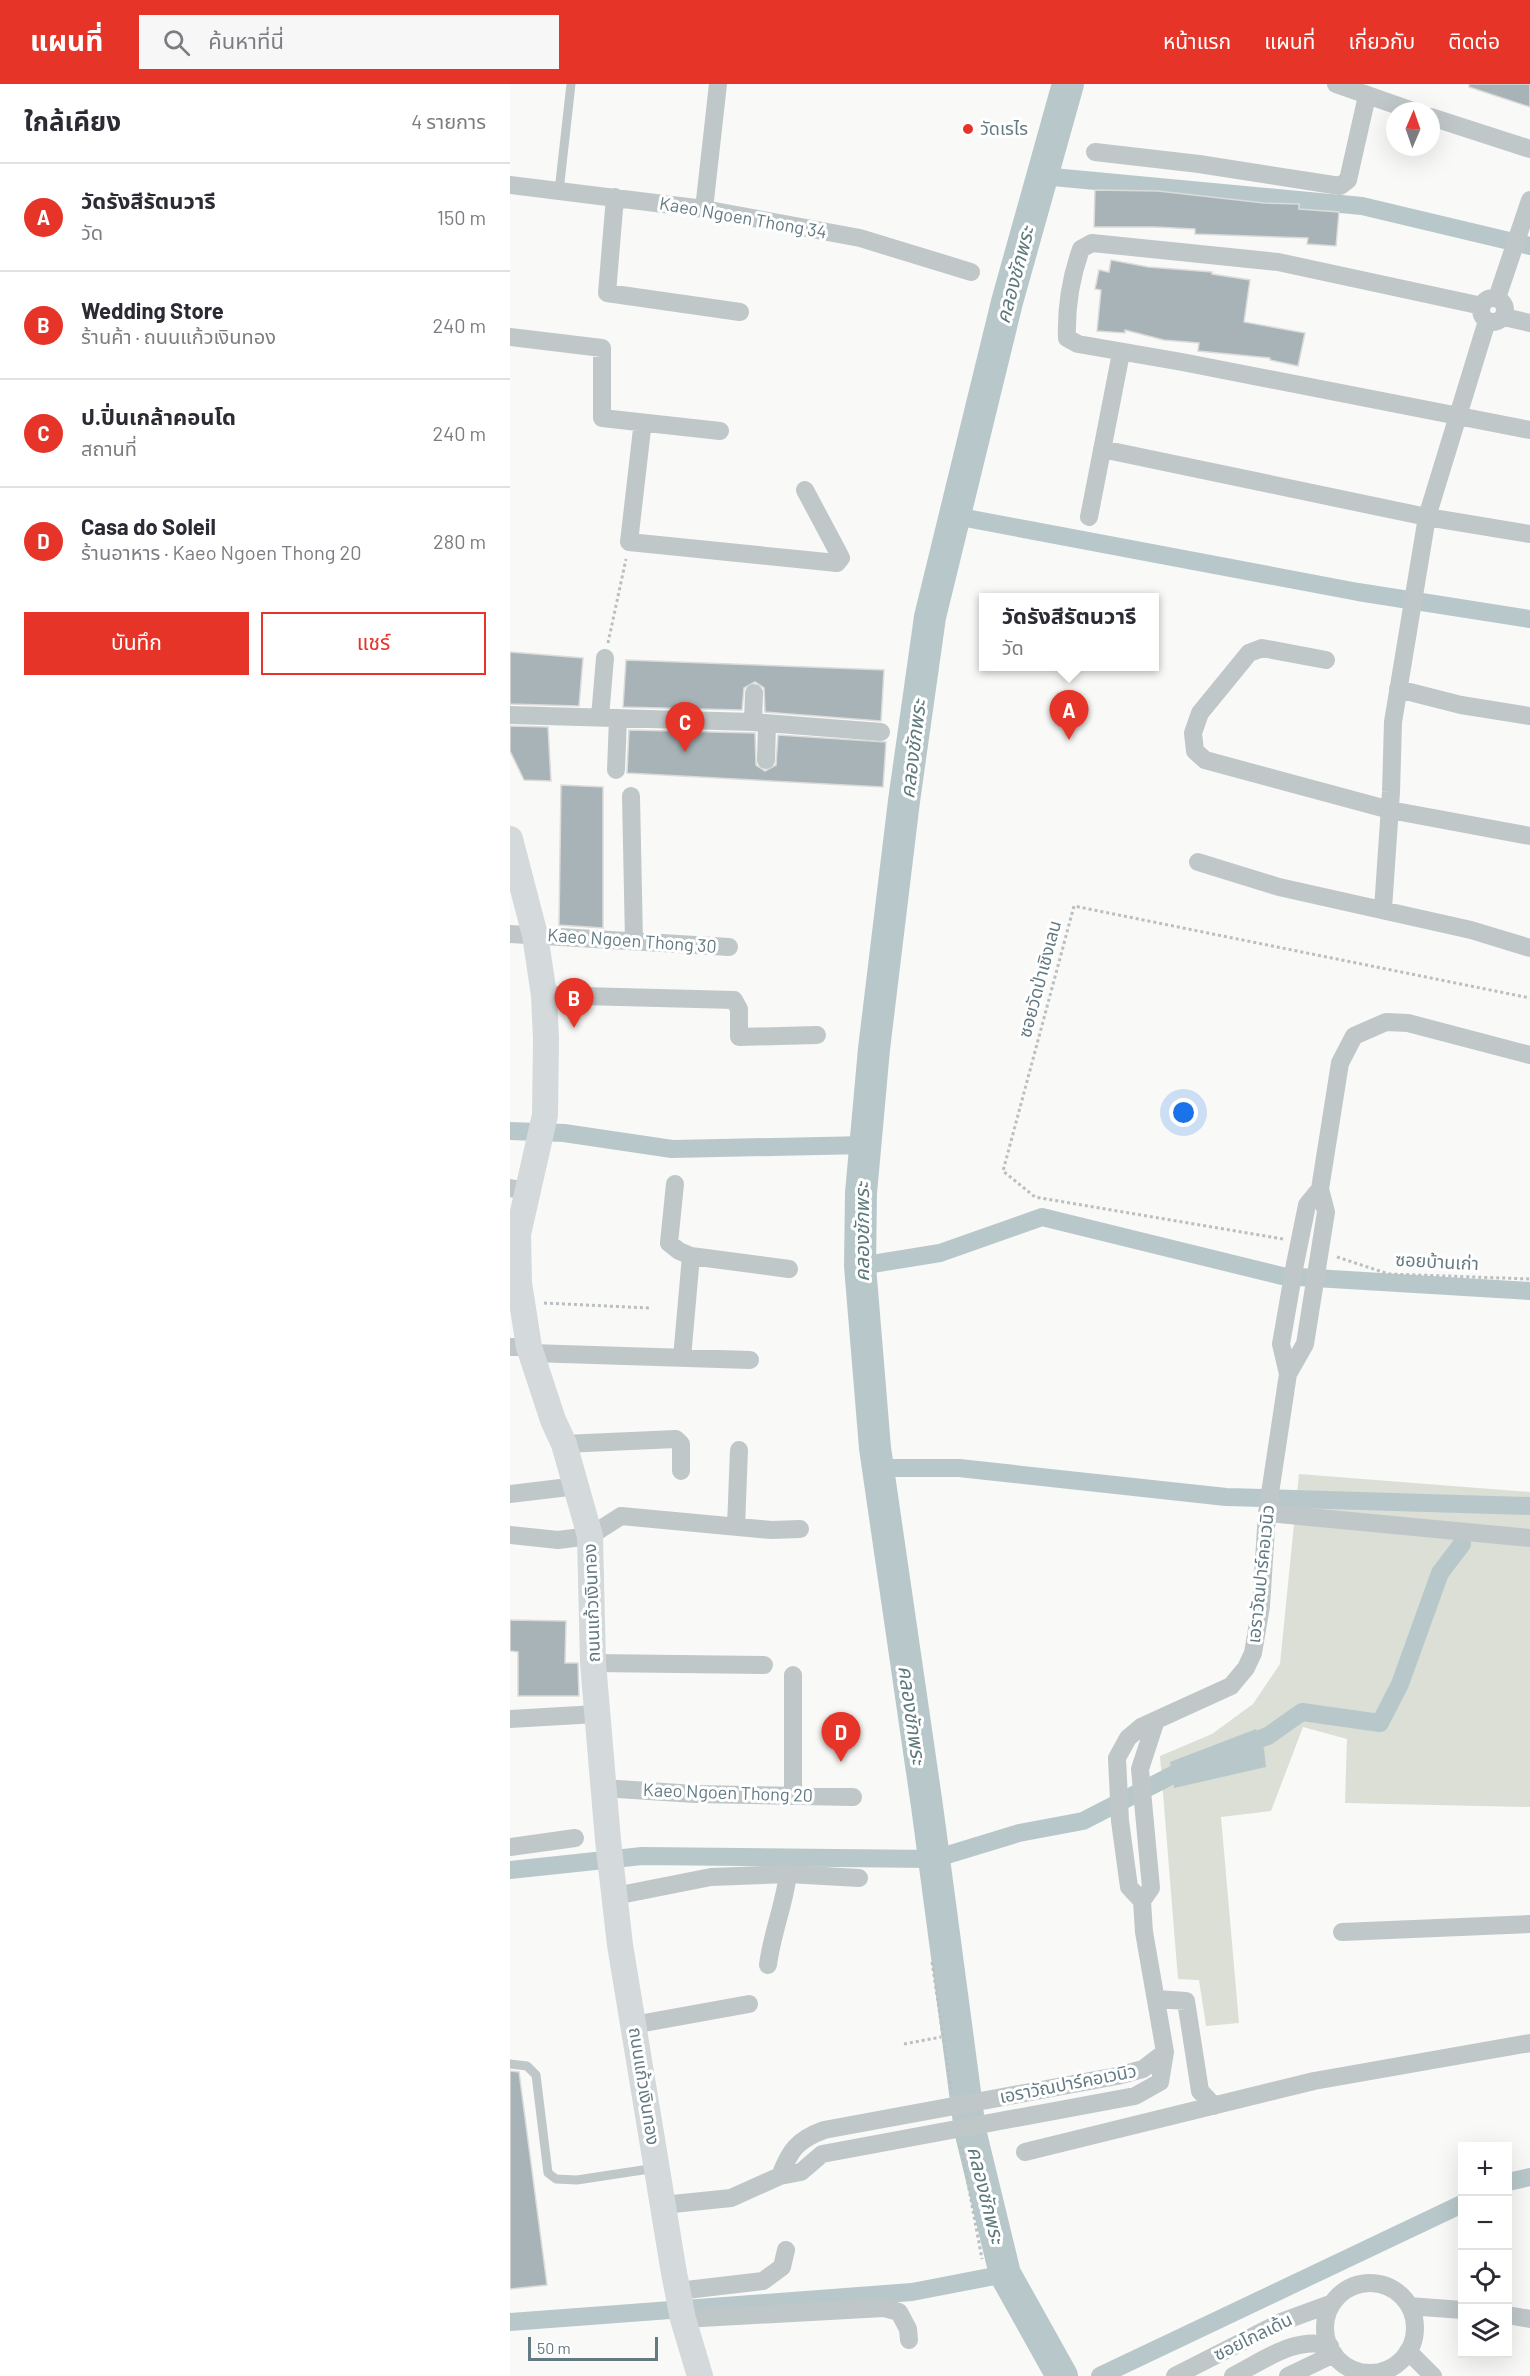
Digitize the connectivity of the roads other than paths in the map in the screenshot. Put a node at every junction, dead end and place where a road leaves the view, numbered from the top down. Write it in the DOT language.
graph roads {
  1 [pos="571,84"];
  2 [pos="718,84"];
  3 [pos="1336,84"];
  4 [pos="1367,96"];
  5 [pos="1386,102"];
  6 [pos="1440,120"];
  7 [pos="1530,149"];
  8 [pos="1095,152"];
  9 [pos="510,185"];
  10 [pos="559,190"];
  11 [pos="615,197"];
  12 [pos="1530,200"];
  13 [pos="704,209"];
  14 [pos="971,272"];
  15 [pos="1492,311"];
  16 [pos="740,312"];
  17 [pos="1530,323"];
  18 [pos="510,337"];
  19 [pos="1121,353"];
  20 [pos="1460,416"];
  21 [pos="639,424"];
  22 [pos="1530,430"];
  23 [pos="720,431"];
  24 [pos="1102,449"];
  25 [pos="806,490"];
  26 [pos="1089,517"];
  27 [pos="1427,517"];
  28 [pos="1530,534"];
  29 [pos="605,658"];
  30 [pos="1326,660"];
  31 [pos="1398,689"];
  32 [pos="754,693"];
  33 [pos="510,715"];
  34 [pos="1530,717"];
  35 [pos="609,718"];
  36 [pos="760,723"];
  37 [pos="880,732"];
  38 [pos="766,760"];
  39 [pos="616,770"];
  40 [pos="631,796"];
  41 [pos="1390,810"];
  42 [pos="1530,836"];
  43 [pos="510,840"];
  44 [pos="1198,862"];
  45 [pos="1383,909"];
  46 [pos="522,934"];
  47 [pos="634,941"];
  48 [pos="729,947"];
  49 [pos="1530,948"];
  50 [pos="544,995"];
  51 [pos="817,1035"];
  52 [pos="1530,1055"];
  53 [pos="675,1184"];
  54 [pos="518,1190"];
  55 [pos="1320,1190"];
  56 [pos="692,1256"];
  57 [pos="789,1269"];
  58 [pos="517,1287"];
  59 [pos="524,1349"];
  60 [pos="682,1358"];
  61 [pos="750,1360"];
  62 [pos="1288,1374"];
  63 [pos="564,1444"];
  64 [pos="739,1450"];
  65 [pos="681,1471"];
  66 [pos="577,1486"];
  67 [pos="510,1494"];
  68 [pos="1267,1513"];
  69 [pos="736,1527"];
  70 [pos="800,1529"];
  71 [pos="510,1535"];
  72 [pos="590,1536"];
  73 [pos="1530,1538"];
  74 [pos="593,1662"];
  75 [pos="764,1665"];
  76 [pos="793,1675"];
  77 [pos="596,1714"];
  78 [pos="510,1719"];
  79 [pos="1156,1720"];
  80 [pos="602,1788"];
  81 [pos="793,1795"];
  82 [pos="853,1797"];
  83 [pos="575,1838"];
  84 [pos="510,1847"];
  85 [pos="788,1874"];
  86 [pos="859,1878"];
  87 [pos="614,1889"];
  88 [pos="1142,1901"];
  89 [pos="1530,1924"];
  90 [pos="1342,1932"];
  91 [pos="768,1965"];
  92 [pos="1157,1999"];
  93 [pos="749,2004"];
  94 [pos="633,2025"];
  95 [pos="1530,2043"];
  96 [pos="1165,2052"];
  97 [pos="510,2064"];
  98 [pos="1214,2106"];
  99 [pos="1025,2152"];
  100 [pos="657,2168"];
  101 [pos="780,2176"];
  102 [pos="663,2205"];
  103 [pos="786,2250"];
  104 [pos="678,2291"];
  105 [pos="1333,2303"];
  106 [pos="1409,2306"];
  107 [pos="1458,2310"];
  108 [pos="1512,2316"];
  109 [pos="683,2319"];
  110 [pos="1530,2319"];
  111 [pos="909,2340"];
  112 [pos="1332,2350"];
  113 [pos="1408,2351"];
  114 [pos="1393,2372"];
  115 [pos="700,2376"];
  116 [pos="1175,2376"];
  117 [pos="1233,2376"];
  118 [pos="1288,2376"];
  119 [pos="1433,2376"];
  1 -- 10 [label="lane"];
  2 -- 13 [label="street"];
  3 -- 4 [label="street"];
  4 -- 5 [label="street"];
  4 -- 8 [label="street"];
  6 -- 7 [label="street"];
  9 -- 10 [label="street, Kaeo Ngoen Thong 34"];
  10 -- 11 [label="street, Kaeo Ngoen Thong 34"];
  11 -- 13 [label="street, Kaeo Ngoen Thong 34"];
  11 -- 16 [label="street"];
  12 -- 15 [label="street"];
  13 -- 14 [label="street, Kaeo Ngoen Thong 34"];
  15 -- 17 [label="street"];
  15 -- 19 [label="street"];
  15 -- 20 [label="street"];
  18 -- 21 [label="street"];
  19 -- 20 [label="street"];
  19 -- 24 [label="street"];
  20 -- 22 [label="street"];
  20 -- 27 [label="street"];
  21 -- 23 [label="street"];
  21 -- 25 [label="street"];
  24 -- 26 [label="street"];
  24 -- 27 [label="street"];
  27 -- 28 [label="street"];
  27 -- 31 [label="street"];
  29 -- 35 [label="street"];
  30 -- 41 [label="street"];
  31 -- 34 [label="street"];
  31 -- 41 [label="street"];
  32 -- 36 [label="street"];
  33 -- 35 [label="street"];
  35 -- 36 [label="street"];
  35 -- 39 [label="street"];
  36 -- 37 [label="street"];
  36 -- 38 [label="street"];
  40 -- 47 [label="street"];
  41 -- 42 [label="street"];
  41 -- 45 [label="street"];
  43 -- 46 [label="street, ถนนแก้วเงินทอง"];
  44 -- 45 [label="street"];
  45 -- 49 [label="street"];
  46 -- 47 [label="street, Kaeo Ngoen Thong 30"];
  46 -- 50 [label="street, ถนนแก้วเงินทอง"];
  47 -- 48 [label="street, Kaeo Ngoen Thong 30"];
  50 -- 51 [label="street"];
  50 -- 54 [label="street, ถนนแก้วเงินทอง"];
  52 -- 55 [label="street, เอราวัณปาร์คอเวนิว"];
  53 -- 56 [label="street"];
  54 -- 58 [label="street, ถนนแก้วเงินทอง"];
  55 -- 62 [label="street, เอราวัณปาร์คอเวนิว"];
  55 -- 62 [label="street, เอราวัณปาร์คอเวนิว"];
  56 -- 57 [label="street"];
  56 -- 60 [label="street"];
  58 -- 59 [label="street, ถนนแก้วเงินทอง"];
  59 -- 60 [label="street"];
  59 -- 63 [label="street, ถนนแก้วเงินทอง"];
  60 -- 61 [label="street"];
  62 -- 68 [label="street, เอราวัณปาร์คอเวนิว"];
  63 -- 65 [label="street"];
  63 -- 66 [label="street, ถนนแก้วเงินทอง"];
  64 -- 69 [label="street"];
  66 -- 67 [label="street"];
  66 -- 72 [label="street, ถนนแก้วเงินทอง"];
  68 -- 73 [label="street"];
  68 -- 79 [label="street, เอราวัณปาร์คอเวนิว"];
  69 -- 70 [label="street"];
  69 -- 72 [label="street"];
  71 -- 72 [label="street"];
  72 -- 74 [label="street, ถนนแก้วเงินทอง"];
  74 -- 75 [label="street"];
  74 -- 77 [label="street, ถนนแก้วเงินทอง"];
  76 -- 81 [label="street"];
  77 -- 78 [label="street"];
  77 -- 80 [label="street, ถนนแก้วเงินทอง"];
  79 -- 88 [label="street"];
  79 -- 88 [label="street, เอราวัณปาร์คอเวนิว"];
  80 -- 81 [label="street, Kaeo Ngoen Thong 20"];
  80 -- 87 [label="street, ถนนแก้วเงินทอง"];
  81 -- 82 [label="street, Kaeo Ngoen Thong 20"];
  83 -- 84 [label="street"];
  85 -- 86 [label="street"];
  85 -- 87 [label="street"];
  85 -- 91 [label="street"];
  87 -- 94 [label="street, ถนนแก้วเงินทอง"];
  88 -- 92 [label="street"];
  89 -- 90 [label="street"];
  92 -- 96 [label="street"];
  92 -- 98 [label="street"];
  93 -- 94 [label="street"];
  94 -- 100 [label="street, ถนนแก้วเงินทอง"];
  95 -- 98 [label="street"];
  96 -- 101 [label="street, เอราวัณปาร์คอเวนิว"];
  96 -- 101 [label="street, เอราวัณปาร์คอเวนิว"];
  97 -- 100 [label="lane"];
  98 -- 99 [label="street"];
  100 -- 102 [label="street, ถนนแก้วเงินทอง"];
  101 -- 102 [label="street, เอราวัณปาร์คอเวนิว"];
  102 -- 104 [label="street, ถนนแก้วเงินทอง"];
  103 -- 104 [label="street"];
  104 -- 109 [label="street, ถนนแก้วเงินทอง"];
  105 -- 106 [label="street, ซอยโกลเด้น"];
  105 -- 112 [label="street"];
  105 -- 116 [label="street, ซอยโกลเด้น"];
  106 -- 107 [label="street"];
  106 -- 113 [label="street"];
  108 -- 110 [label="street"];
  109 -- 111 [label="street"];
  109 -- 115 [label="street, ถนนแก้วเงินทอง"];
  112 -- 114 [label="street, ซอยโกลเด้น"];
  112 -- 117 [label="street, ซอยโกลเด้น"];
  112 -- 118 [label="street"];
  113 -- 114 [label="street, ซอยโกลเด้น"];
  113 -- 119 [label="street"];
}
